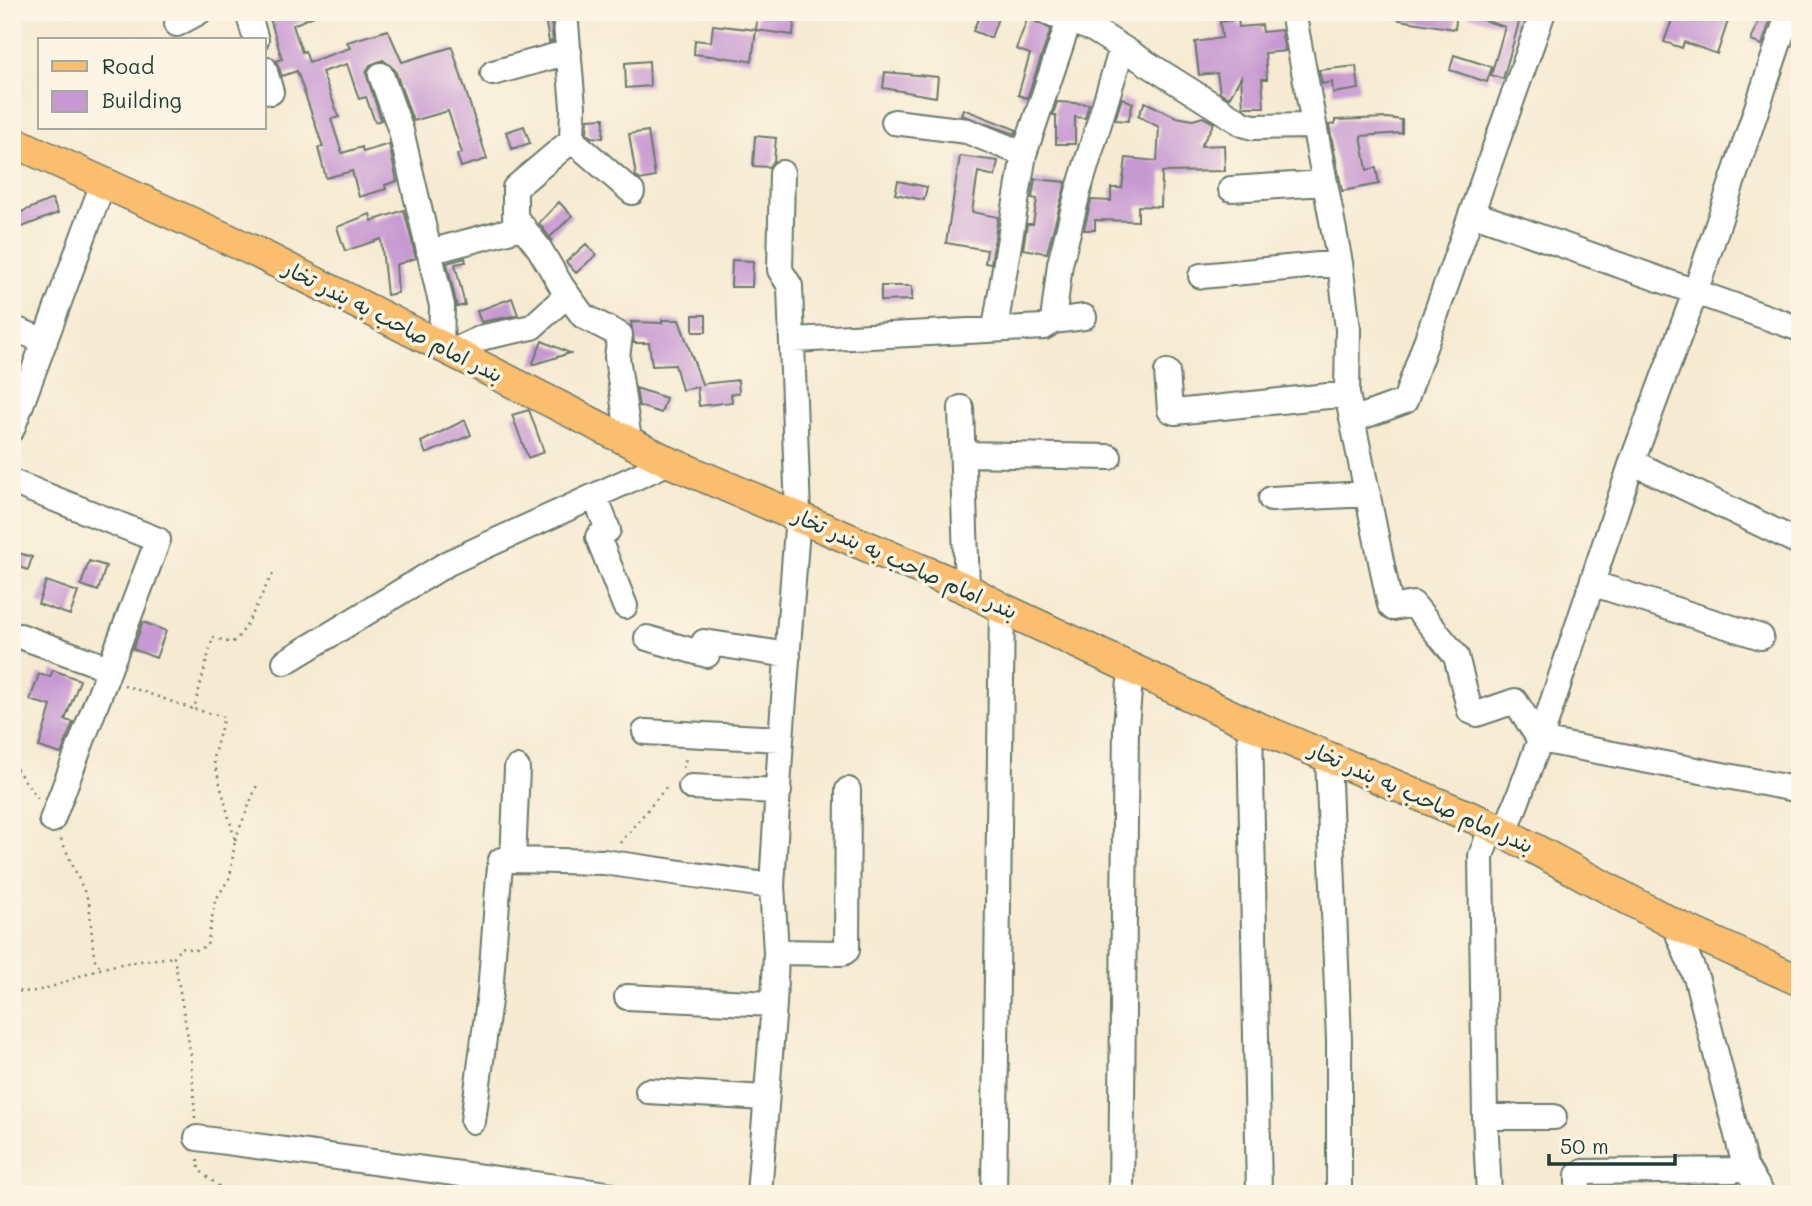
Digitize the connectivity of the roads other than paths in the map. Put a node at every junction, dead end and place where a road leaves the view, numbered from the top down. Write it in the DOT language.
graph roads {
  1 [pos="248,12"];
  2 [pos="565,12"];
  3 [pos="1293,12"];
  4 [pos="1543,12"];
  5 [pos="1789,12"];
  6 [pos="1058,17"];
  7 [pos="1095,21"];
  8 [pos="255,38"];
  9 [pos="1122,48"];
  10 [pos="569,52"];
  11 [pos="493,73"];
  12 [pos="266,75"];
  13 [pos="381,75"];
  14 [pos="271,92"];
  15 [pos="894,122"];
  16 [pos="1314,126"];
  17 [pos="572,140"];
  18 [pos="18,148"];
  19 [pos="1024,154"];
  20 [pos="782,173"];
  21 [pos="103,183"];
  22 [pos="1325,183"];
  23 [pos="1231,189"];
  24 [pos="632,192"];
  25 [pos="1472,213"];
  26 [pos="523,227"];
  27 [pos="429,252"];
  28 [pos="1340,263"];
  29 [pos="1201,276"];
  30 [pos="1695,293"];
  31 [pos="567,295"];
  32 [pos="1084,317"];
  33 [pos="1053,321"];
  34 [pos="12,328"];
  35 [pos="995,328"];
  36 [pos="1800,329"];
  37 [pos="793,340"];
  38 [pos="45,341"];
  39 [pos="445,351"];
  40 [pos="1167,372"];
  41 [pos="1347,394"];
  42 [pos="961,408"];
  43 [pos="1353,420"];
  44 [pos="12,429"];
  45 [pos="629,440"];
  46 [pos="963,454"];
  47 [pos="1110,457"];
  48 [pos="669,462"];
  49 [pos="1632,462"];
  50 [pos="12,482"];
  51 [pos="1368,494"];
  52 [pos="595,496"];
  53 [pos="1271,499"];
  54 [pos="798,515"];
  55 [pos="1800,543"];
  56 [pos="1594,584"];
  57 [pos="967,589"];
  58 [pos="625,606"];
  59 [pos="1002,608"];
  60 [pos="20,636"];
  61 [pos="1761,637"];
  62 [pos="647,638"];
  63 [pos="788,655"];
  64 [pos="285,662"];
  65 [pos="1131,669"];
  66 [pos="106,673"];
  67 [pos="1250,724"];
  68 [pos="645,732"];
  69 [pos="781,739"];
  70 [pos="1540,740"];
  71 [pos="1328,755"];
  72 [pos="517,768"];
  73 [pos="679,782"];
  74 [pos="848,790"];
  75 [pos="1800,790"];
  76 [pos="779,791"];
  77 [pos="52,820"];
  78 [pos="1498,830"];
  79 [pos="513,860"];
  80 [pos="772,886"];
  81 [pos="1674,924"];
  82 [pos="776,952"];
  83 [pos="1800,981"];
  84 [pos="627,997"];
  85 [pos="774,1004"];
  86 [pos="648,1091"];
  87 [pos="765,1098"];
  88 [pos="1485,1117"];
  89 [pos="1554,1117"];
  90 [pos="473,1121"];
  91 [pos="197,1138"];
  92 [pos="1745,1167"];
  93 [pos="607,1194"];
  94 [pos="759,1194"];
  95 [pos="994,1194"];
  96 [pos="1121,1194"];
  97 [pos="1259,1194"];
  98 [pos="1339,1194"];
  99 [pos="1489,1194"];
  100 [pos="1578,1194"];
  101 [pos="1762,1194"];
  1 -- 8 [label="street"];
  2 -- 10 [label="street"];
  3 -- 16 [label="street"];
  4 -- 25 [label="street"];
  5 -- 30 [label="street"];
  6 -- 7 [label="street"];
  6 -- 19 [label="street"];
  7 -- 9 [label="street"];
  9 -- 16 [label="street"];
  9 -- 33 [label="street"];
  10 -- 11 [label="street"];
  10 -- 17 [label="street"];
  12 -- 14 [label="street"];
  13 -- 27 [label="street"];
  15 -- 19 [label="street"];
  16 -- 22 [label="street"];
  17 -- 24 [label="street"];
  17 -- 26 [label="street"];
  18 -- 21 [label="main road, بندر امام صاحب به بندر تخار"];
  19 -- 35 [label="street"];
  20 -- 37 [label="street"];
  21 -- 38 [label="street"];
  21 -- 39 [label="main road, بندر امام صاحب به بندر تخار"];
  22 -- 23 [label="street"];
  22 -- 28 [label="street"];
  25 -- 30 [label="street"];
  25 -- 43 [label="street"];
  26 -- 27 [label="street"];
  26 -- 31 [label="street"];
  27 -- 39 [label="street"];
  28 -- 29 [label="street"];
  28 -- 41 [label="street"];
  30 -- 36 [label="street"];
  30 -- 49 [label="street"];
  31 -- 39 [label="street"];
  31 -- 45 [label="street"];
  32 -- 33 [label="street"];
  33 -- 35 [label="street"];
  34 -- 38 [label="street"];
  35 -- 37 [label="street"];
  37 -- 54 [label="street"];
  38 -- 44 [label="street"];
  39 -- 45 [label="main road, بندر امام صاحب به بندر تخار"];
  40 -- 41 [label="street"];
  41 -- 43 [label="street"];
  42 -- 46 [label="street"];
  43 -- 51 [label="street"];
  45 -- 48 [label="main road, بندر امام صاحب به بندر تخار"];
  46 -- 47 [label="street"];
  46 -- 57 [label="street"];
  48 -- 52 [label="street"];
  48 -- 54 [label="main road, بندر امام صاحب به بندر تخار"];
  49 -- 55 [label="street"];
  49 -- 56 [label="street"];
  50 -- 66 [label="street"];
  51 -- 53 [label="street"];
  51 -- 70 [label="street"];
  52 -- 58 [label="street"];
  52 -- 64 [label="street"];
  54 -- 57 [label="main road, بندر امام صاحب به بندر تخار"];
  54 -- 63 [label="street"];
  56 -- 61 [label="street"];
  56 -- 70 [label="street"];
  57 -- 59 [label="main road, بندر امام صاحب به بندر تخار"];
  59 -- 65 [label="main road, بندر امام صاحب به بندر تخار"];
  59 -- 95 [label="street"];
  60 -- 66 [label="street"];
  62 -- 63 [label="street"];
  63 -- 69 [label="street"];
  65 -- 67 [label="main road, بندر امام صاحب به بندر تخار"];
  65 -- 96 [label="street"];
  66 -- 77 [label="street"];
  67 -- 71 [label="main road, بندر امام صاحب به بندر تخار"];
  67 -- 97 [label="street"];
  68 -- 69 [label="street"];
  69 -- 76 [label="street"];
  70 -- 75 [label="street"];
  70 -- 78 [label="street"];
  71 -- 78 [label="main road, بندر امام صاحب به بندر تخار"];
  71 -- 98 [label="street"];
  72 -- 79 [label="street"];
  73 -- 76 [label="street"];
  74 -- 82 [label="street"];
  76 -- 80 [label="street"];
  78 -- 81 [label="main road, بندر امام صاحب به بندر تخار"];
  78 -- 88 [label="street"];
  79 -- 80 [label="street"];
  79 -- 90 [label="street"];
  80 -- 82 [label="street"];
  81 -- 83 [label="main road, بندر امام صاحب به بندر تخار"];
  81 -- 92 [label="street"];
  82 -- 85 [label="street"];
  84 -- 85 [label="street"];
  85 -- 87 [label="street"];
  86 -- 87 [label="street"];
  87 -- 94 [label="street"];
  88 -- 89 [label="street"];
  88 -- 99 [label="street"];
  91 -- 93 [label="street"];
  92 -- 100 [label="street"];
  92 -- 101 [label="street"];
}
